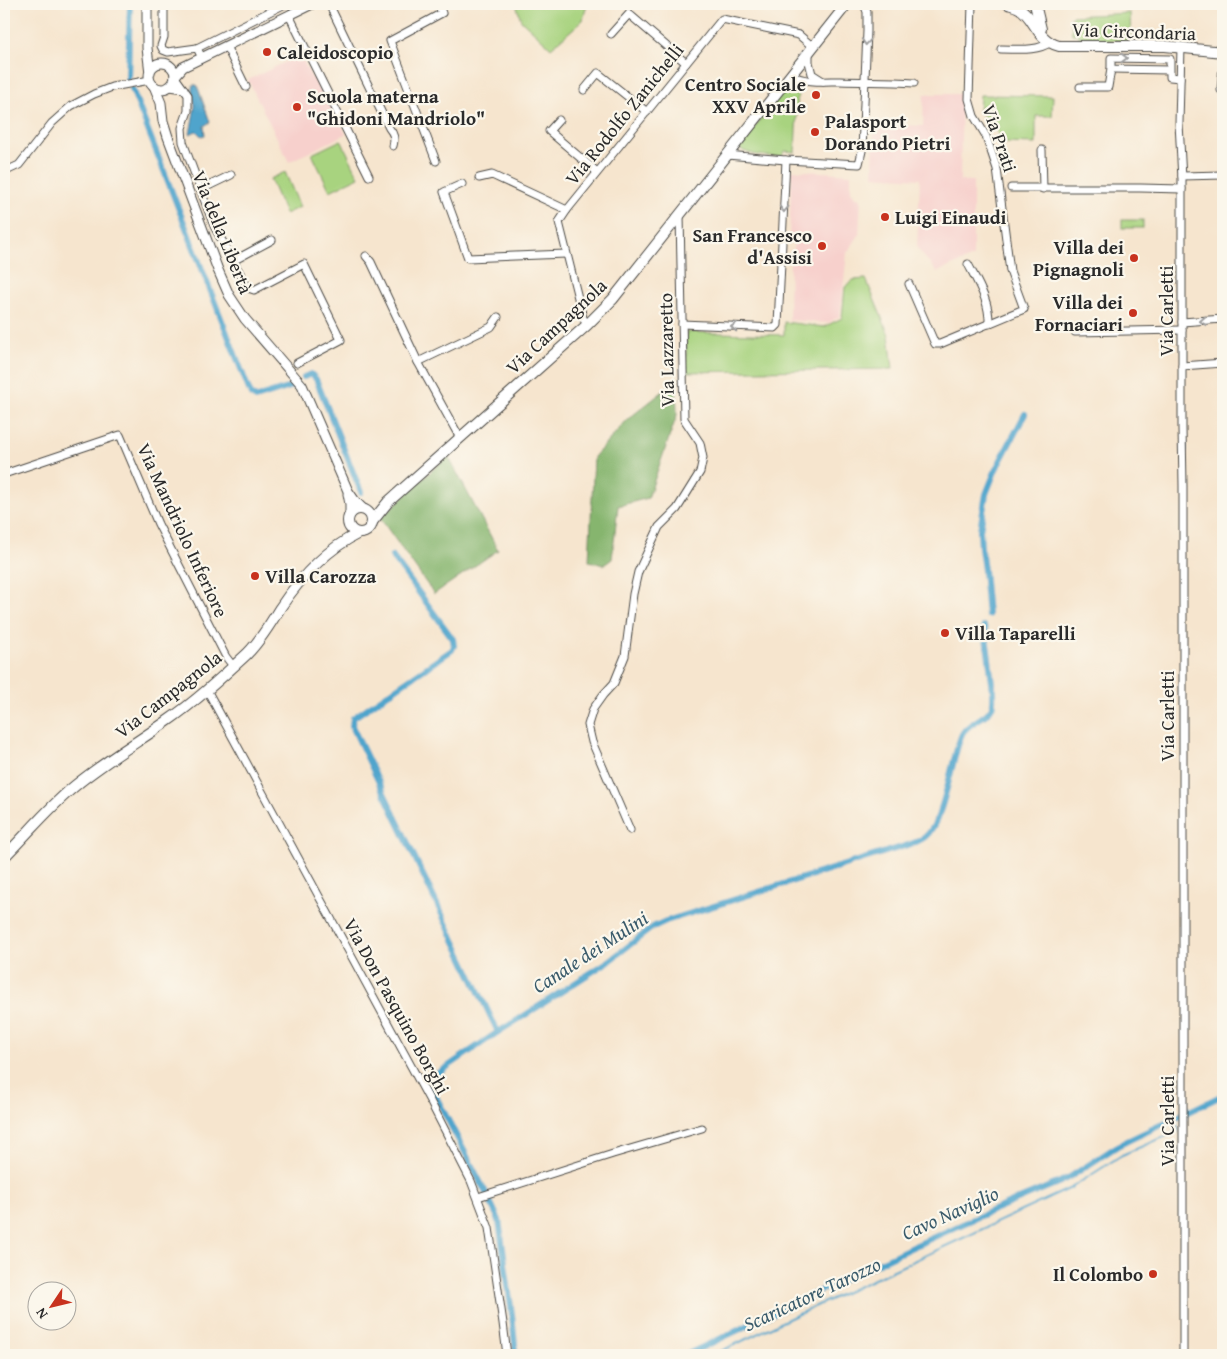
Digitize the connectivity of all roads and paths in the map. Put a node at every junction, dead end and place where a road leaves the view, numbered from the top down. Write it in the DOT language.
graph roads {
  1 [pos="148,4"];
  2 [pos="164,4"];
  3 [pos="284,4"];
  4 [pos="329,4"];
  5 [pos="438,4"];
  6 [pos="847,4"];
  7 [pos="864,4"];
  8 [pos="972,4"];
  9 [pos="1008,4"];
  10 [pos="308,5"];
  11 [pos="1035,6"];
  12 [pos="1023,8"];
  13 [pos="289,15"];
  14 [pos="611,34"];
  15 [pos="1048,40"];
  16 [pos="226,46"];
  17 [pos="197,48"];
  18 [pos="1181,48"];
  19 [pos="811,49"];
  20 [pos="1001,49"];
  21 [pos="1223,52"];
  22 [pos="149,54"];
  23 [pos="202,58"];
  24 [pos="686,63"];
  25 [pos="160,64"];
  26 [pos="1223,65"];
  27 [pos="1111,69"];
  28 [pos="1170,70"];
  29 [pos="793,72"];
  30 [pos="173,73"];
  31 [pos="812,74"];
  32 [pos="1180,78"];
  33 [pos="151,80"];
  34 [pos="823,81"];
  35 [pos="864,82"];
  36 [pos="914,83"];
  37 [pos="246,87"];
  38 [pos="1080,87"];
  39 [pos="168,88"];
  40 [pos="184,89"];
  41 [pos="584,90"];
  42 [pos="1221,90"];
  43 [pos="161,103"];
  44 [pos="646,112"];
  45 [pos="558,120"];
  46 [pos="392,146"];
  47 [pos="1042,150"];
  48 [pos="732,152"];
  49 [pos="786,160"];
  50 [pos="436,161"];
  51 [pos="4,172"];
  52 [pos="598,172"];
  53 [pos="231,175"];
  54 [pos="1223,175"];
  55 [pos="369,176"];
  56 [pos="1182,176"];
  57 [pos="479,178"];
  58 [pos="462,184"];
  59 [pos="1010,188"];
  60 [pos="1043,189"];
  61 [pos="1182,189"];
  62 [pos="200,190"];
  63 [pos="567,210"];
  64 [pos="680,215"];
  65 [pos="272,240"];
  66 [pos="566,254"];
  67 [pos="366,256"];
  68 [pos="233,261"];
  69 [pos="968,264"];
  70 [pos="909,284"];
  71 [pos="498,317"];
  72 [pos="1223,319"];
  73 [pos="1182,322"];
  74 [pos="682,324"];
  75 [pos="989,324"];
  76 [pos="587,325"];
  77 [pos="1182,330"];
  78 [pos="1075,332"];
  79 [pos="418,362"];
  80 [pos="297,363"];
  81 [pos="1223,364"];
  82 [pos="1182,366"];
  83 [pos="460,438"];
  84 [pos="4,474"];
  85 [pos="348,492"];
  86 [pos="388,502"];
  87 [pos="365,510"];
  88 [pos="350,520"];
  89 [pos="372,522"];
  90 [pos="359,533"];
  91 [pos="340,544"];
  92 [pos="233,666"];
  93 [pos="207,690"];
  94 [pos="630,830"];
  95 [pos="4,857"];
  96 [pos="702,1128"];
  97 [pos="484,1195"];
  98 [pos="507,1355"];
  99 [pos="1183,1355"];
  1 -- 22 [label="street, Via della Libertà"];
  2 -- 17 [label="street"];
  3 -- 17 [label="street"];
  4 -- 46 [label="street"];
  5 -- 50 [label="street"];
  6 -- 19 [label="main road, Via Campagnola"];
  7 -- 35 [label="street, one-way"];
  8 -- 75 [label="street, Via Prati"];
  9 -- 12 [label="main road"];
  10 -- 13 [label="street"];
  11 -- 12 [label="main road, Via Circondaria"];
  11 -- 15 [label="main road, Via Circondaria"];
  12 -- 15 [label="main road, Via Circondaria"];
  13 -- 16 [label="street"];
  13 -- 55 [label="street"];
  14 -- 24 [label="street"];
  15 -- 18 [label="main road, Via Circondaria"];
  15 -- 20 [label="street"];
  16 -- 23 [label="street"];
  16 -- 37 [label="street"];
  17 -- 23 [label="street"];
  18 -- 21 [label="main road, Via Circondaria"];
  18 -- 32 [label="street, Via Carletti"];
  19 -- 24 [label="street, Via Rodolfo Zanichelli"];
  19 -- 29 [label="main road, Via Campagnola"];
  19 -- 31 [label="street"];
  22 -- 25 [label="street"];
  22 -- 33 [label="street, Via della Libertà"];
  23 -- 30 [label="street"];
  24 -- 44 [label="street, Via Rodolfo Zanichelli"];
  25 -- 30 [label="street"];
  25 -- 33 [label="street"];
  26 -- 42 [label="street"];
  27 -- 28 [label="street"];
  27 -- 28 [label="street, one-way"];
  27 -- 38 [label="street"];
  28 -- 32 [label="street"];
  29 -- 31 [label="street"];
  29 -- 34 [label="street"];
  29 -- 48 [label="main road, Via Campagnola"];
  30 -- 39 [label="street"];
  30 -- 40 [label="street"];
  31 -- 34 [label="street"];
  32 -- 56 [label="street, Via Carletti"];
  33 -- 39 [label="street"];
  33 -- 43 [label="street, Via della Libertà"];
  33 -- 51 [label="street"];
  34 -- 35 [label="street"];
  35 -- 36 [label="street"];
  35 -- 49 [label="street"];
  39 -- 40 [label="street"];
  39 -- 43 [label="street"];
  40 -- 62 [label="street"];
  41 -- 44 [label="street"];
  43 -- 85 [label="street, Via della Libertà"];
  44 -- 52 [label="street, Via Rodolfo Zanichelli"];
  45 -- 52 [label="street"];
  47 -- 60 [label="street"];
  48 -- 49 [label="street"];
  48 -- 64 [label="main road, Via Campagnola"];
  49 -- 74 [label="street, one-way"];
  52 -- 63 [label="street, Via Rodolfo Zanichelli"];
  53 -- 62 [label="street"];
  54 -- 56 [label="street"];
  56 -- 61 [label="street, Via Carletti"];
  57 -- 63 [label="street"];
  58 -- 66 [label="street"];
  59 -- 60 [label="street"];
  60 -- 61 [label="street"];
  61 -- 73 [label="street, Via Carletti"];
  62 -- 68 [label="street"];
  63 -- 66 [label="street, Via Rodolfo Zanichelli"];
  64 -- 74 [label="street, Via Lazzaretto"];
  64 -- 76 [label="main road, Via Campagnola"];
  65 -- 68 [label="street"];
  66 -- 76 [label="street, Via Rodolfo Zanichelli"];
  67 -- 79 [label="street"];
  68 -- 80 [label="street"];
  69 -- 75 [label="street"];
  70 -- 75 [label="street"];
  71 -- 79 [label="street"];
  72 -- 73 [label="street, one-way"];
  73 -- 77 [label="street, Via Carletti"];
  74 -- 94 [label="street, Via Lazzaretto"];
  76 -- 83 [label="main road, Via Campagnola"];
  77 -- 78 [label="street"];
  77 -- 82 [label="street, Via Carletti"];
  79 -- 83 [label="street"];
  81 -- 82 [label="street"];
  82 -- 99 [label="street, Via Carletti"];
  83 -- 86 [label="main road, Via Campagnola"];
  84 -- 92 [label="street, Via Mandriolo Inferiore"];
  85 -- 87 [label="street, Via della Libertà"];
  85 -- 88 [label="street, Via della Libertà"];
  86 -- 87 [label="main road, Via Campagnola"];
  86 -- 89 [label="main road, Via Campagnola"];
  87 -- 88 [label="main road, Via Campagnola"];
  87 -- 89 [label="main road"];
  88 -- 90 [label="main road"];
  88 -- 91 [label="main road, Via Campagnola"];
  89 -- 90 [label="main road, Via Campagnola"];
  90 -- 91 [label="main road, Via Campagnola"];
  91 -- 92 [label="main road, Via Campagnola"];
  92 -- 93 [label="main road, Via Campagnola"];
  93 -- 95 [label="main road, Via Campagnola"];
  93 -- 97 [label="street, Via Don Pasquino Borghi"];
  96 -- 97 [label="street"];
  97 -- 98 [label="street, Via Don Pasquino Borghi"];
}
